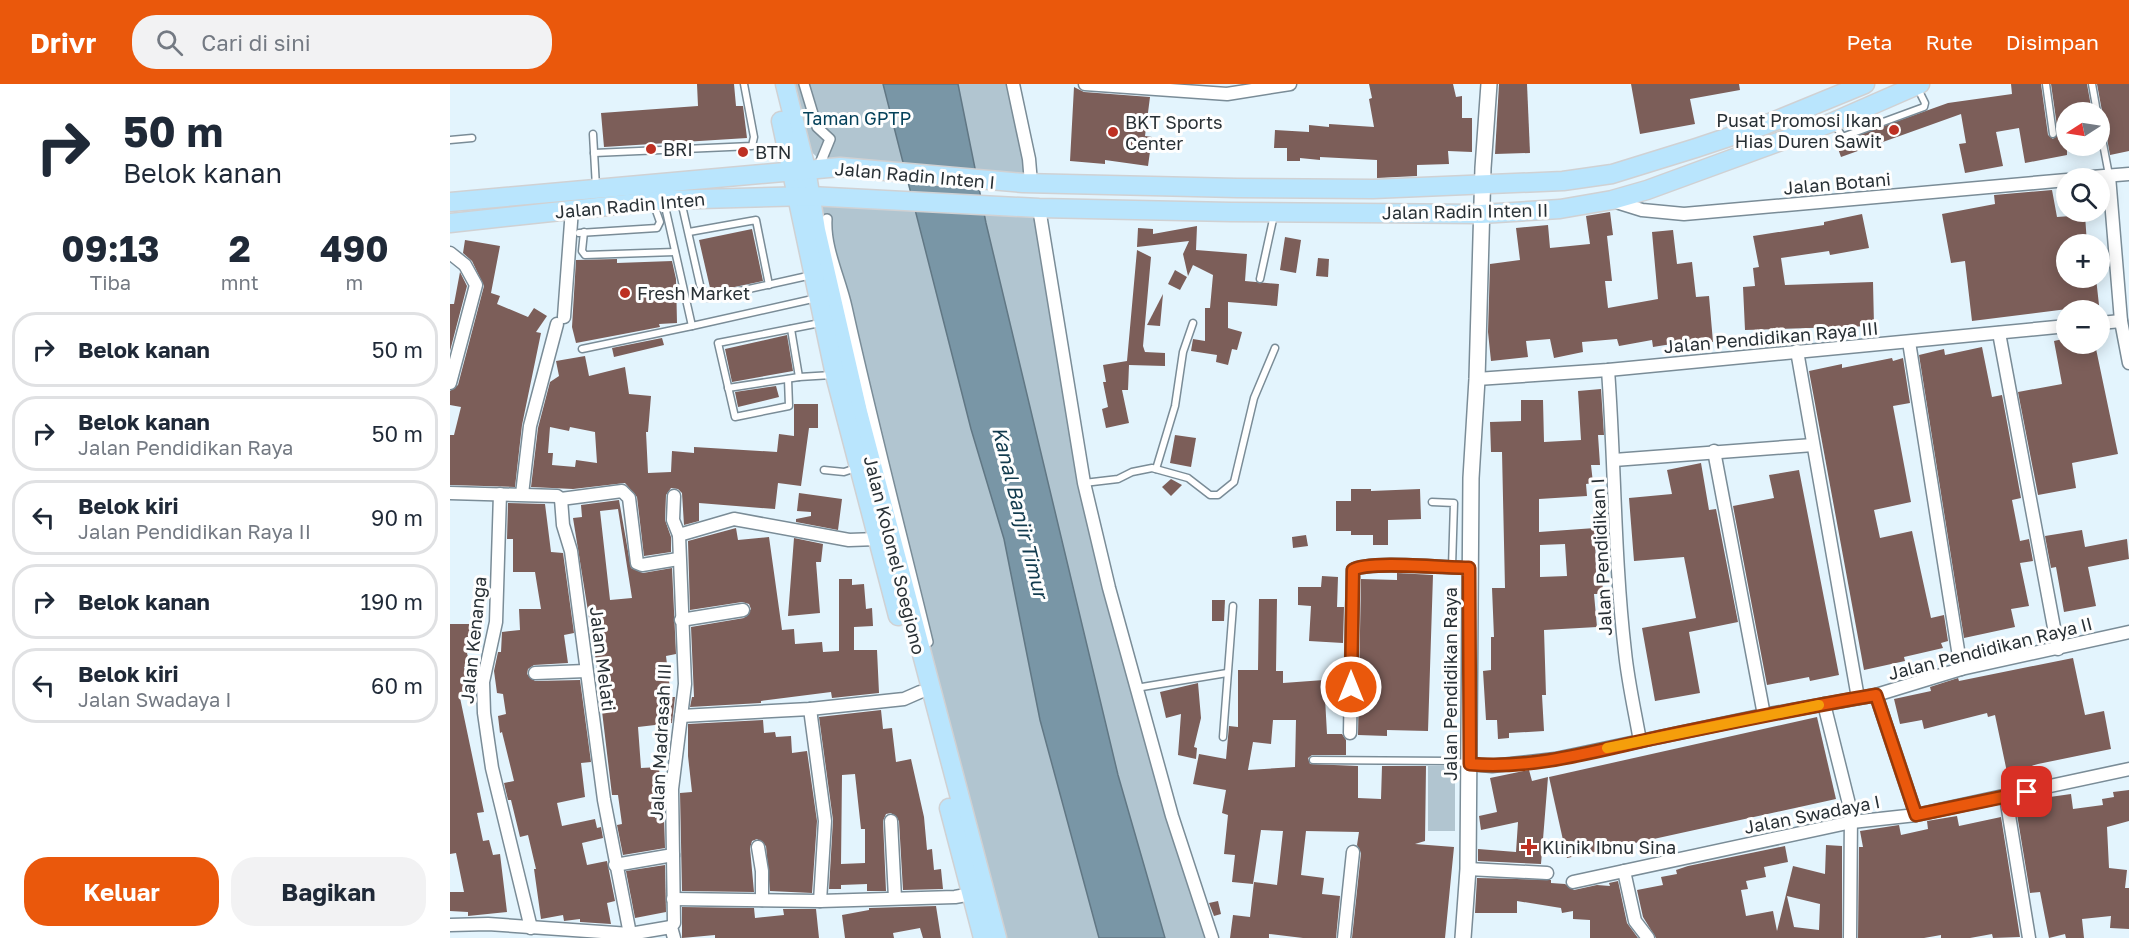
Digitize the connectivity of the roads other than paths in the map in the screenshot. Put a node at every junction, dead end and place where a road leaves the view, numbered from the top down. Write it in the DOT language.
graph roads {
  1 [pos="744,84"];
  2 [pos="773,84"];
  3 [pos="785,84"];
  4 [pos="804,84"];
  5 [pos="1013,84"];
  6 [pos="1085,84"];
  7 [pos="1290,84"];
  8 [pos="1489,84"];
  9 [pos="1865,84"];
  10 [pos="2046,84"];
  11 [pos="2092,84"];
  12 [pos="1918,85"];
  13 [pos="2095,102"];
  14 [pos="594,134"];
  15 [pos="2053,134"];
  16 [pos="472,138"];
  17 [pos="450,140"];
  18 [pos="594,153"];
  19 [pos="812,167"];
  20 [pos="2129,174"];
  21 [pos="2110,176"];
  22 [pos="2056,181"];
  23 [pos="1027,183"];
  24 [pos="1482,185"];
  25 [pos="2110,188"];
  26 [pos="597,190"];
  27 [pos="803,196"];
  28 [pos="834,198"];
  29 [pos="666,200"];
  30 [pos="1612,200"];
  31 [pos="450,202"];
  32 [pos="1031,208"];
  33 [pos="572,209"];
  34 [pos="1274,212"];
  35 [pos="1481,214"];
  36 [pos="450,223"];
  37 [pos="822,224"];
  38 [pos="688,232"];
  39 [pos="675,252"];
  40 [pos="450,254"];
  41 [pos="813,275"];
  42 [pos="1260,279"];
  43 [pos="769,285"];
  44 [pos="818,298"];
  45 [pos="2121,321"];
  46 [pos="823,322"];
  47 [pos="1193,322"];
  48 [pos="2110,322"];
  49 [pos="692,326"];
  50 [pos="2056,327"];
  51 [pos="791,328"];
  52 [pos="1999,333"];
  53 [pos="1909,342"];
  54 [pos="1275,348"];
  55 [pos="582,349"];
  56 [pos="1797,351"];
  57 [pos="2129,363"];
  58 [pos="1608,370"];
  59 [pos="835,375"];
  60 [pos="800,377"];
  61 [pos="788,379"];
  62 [pos="1477,379"];
  63 [pos="450,383"];
  64 [pos="728,388"];
  65 [pos="1813,445"];
  66 [pos="1714,451"];
  67 [pos="1614,460"];
  68 [pos="859,467"];
  69 [pos="1156,469"];
  70 [pos="824,470"];
  71 [pos="1084,483"];
  72 [pos="450,493"];
  73 [pos="500,494"];
  74 [pos="522,494"];
  75 [pos="674,496"];
  76 [pos="561,499"];
  77 [pos="1432,502"];
  78 [pos="1462,503"];
  79 [pos="679,535"];
  80 [pos="878,539"];
  81 [pos="678,558"];
  82 [pos="1452,568"];
  83 [pos="1469,568"];
  84 [pos="1233,606"];
  85 [pos="743,610"];
  86 [pos="681,620"];
  87 [pos="2129,632"];
  88 [pos="2058,649"];
  89 [pos="1961,669"];
  90 [pos="586,671"];
  91 [pos="536,673"];
  92 [pos="1227,673"];
  93 [pos="1135,688"];
  94 [pos="920,693"];
  95 [pos="1876,695"];
  96 [pos="1858,698"];
  97 [pos="1824,704"];
  98 [pos="810,709"];
  99 [pos="1764,715"];
  100 [pos="681,716"];
  101 [pos="1350,733"];
  102 [pos="1223,736"];
  103 [pos="1641,741"];
  104 [pos="1313,760"];
  105 [pos="1470,764"];
  106 [pos="2129,769"];
  107 [pos="2006,797"];
  108 [pos="1916,815"];
  109 [pos="891,821"];
  110 [pos="1852,822"];
  111 [pos="758,847"];
  112 [pos="1353,852"];
  113 [pos="673,855"];
  114 [pos="615,865"];
  115 [pos="1468,869"];
  116 [pos="1624,871"];
  117 [pos="1547,873"];
  118 [pos="1573,882"];
  119 [pos="976,893"];
  120 [pos="894,898"];
  121 [pos="673,899"];
  122 [pos="762,900"];
  123 [pos="820,901"];
  124 [pos="450,925"];
  125 [pos="531,927"];
  126 [pos="551,933"];
  127 [pos="673,933"];
  128 [pos="630,934"];
  129 [pos="983,938"];
  130 [pos="997,938"];
  131 [pos="1004,938"];
  132 [pos="1212,938"];
  133 [pos="1344,938"];
  134 [pos="1463,938"];
  135 [pos="1648,938"];
  136 [pos="1850,938"];
  137 [pos="2029,938"];
  1 -- 18 [label="lane"];
  2 -- 19 [label="main road"];
  3 -- 19 [label="main road"];
  4 -- 19 [label="street"];
  5 -- 23 [label="street"];
  6 -- 7 [label="street"];
  8 -- 24 [label="street, Jalan Pendidikan Raya"];
  9 -- 24 [label="main road, Jalan Radin Inten II"];
  10 -- 15 [label="lane"];
  11 -- 13 [label="lane"];
  12 -- 30 [label="main road, Jalan Radin Inten II"];
  14 -- 18 [label="lane"];
  16 -- 17 [label="lane"];
  18 -- 26 [label="lane"];
  19 -- 23 [label="main road, Jalan Radin Inten I"];
  19 -- 26 [label="main road, Jalan Radin Inten"];
  19 -- 27 [label="main road, Jalan Kolonel Soegiono"];
  20 -- 21 [label="street"];
  22 -- 30 [label="street, Jalan Botani"];
  23 -- 24 [label="main road, Jalan Radin Inten II"];
  24 -- 35 [label="street, Jalan Pendidikan Raya"];
  25 -- 45 [label="street"];
  26 -- 31 [label="main road, Jalan Radin Inten"];
  27 -- 28 [label="main road, Jalan Radin Inten I"];
  27 -- 29 [label="main road, Jalan Radin Inten"];
  27 -- 37 [label="main road, Jalan Kolonel Soegiono"];
  27 -- 41 [label="main road, Jalan Kolonel Soegiono"];
  28 -- 32 [label="main road, Jalan Radin Inten I"];
  28 -- 37 [label="main road"];
  29 -- 33 [label="main road, Jalan Radin Inten"];
  29 -- 38 [label="lane"];
  29 -- 39 [label="lane"];
  29 -- 39 [label="lane"];
  30 -- 35 [label="main road, Jalan Radin Inten II"];
  32 -- 34 [label="main road, Jalan Radin Inten II"];
  32 -- 71 [label="street"];
  33 -- 36 [label="main road, Jalan Radin Inten"];
  33 -- 74 [label="street"];
  34 -- 35 [label="main road, Jalan Radin Inten II"];
  34 -- 42 [label="lane"];
  35 -- 62 [label="street, Jalan Pendidikan Raya"];
  37 -- 119 [label="main road, Jalan Kolonel Soegiono"];
  37 -- 131 [label="street"];
  38 -- 43 [label="lane"];
  38 -- 43 [label="lane"];
  39 -- 49 [label="lane"];
  40 -- 63 [label="street"];
  41 -- 43 [label="lane"];
  41 -- 44 [label="main road, Jalan Kolonel Soegiono"];
  44 -- 46 [label="main road, Jalan Kolonel Soegiono"];
  44 -- 49 [label="lane"];
  45 -- 48 [label="street"];
  45 -- 57 [label="street"];
  46 -- 51 [label="lane"];
  46 -- 59 [label="main road, Jalan Kolonel Soegiono"];
  47 -- 69 [label="lane"];
  49 -- 55 [label="lane"];
  50 -- 52 [label="street, Jalan Pendidikan Raya III"];
  51 -- 60 [label="lane"];
  51 -- 64 [label="lane"];
  52 -- 53 [label="street, Jalan Pendidikan Raya III"];
  52 -- 88 [label="street"];
  53 -- 56 [label="street, Jalan Pendidikan Raya III"];
  53 -- 89 [label="street"];
  54 -- 69 [label="lane"];
  56 -- 58 [label="street, Jalan Pendidikan Raya III"];
  56 -- 65 [label="street"];
  58 -- 62 [label="street, Jalan Pendidikan Raya III"];
  58 -- 67 [label="street, Jalan Pendidikan I"];
  59 -- 60 [label="lane"];
  59 -- 68 [label="main road, Jalan Kolonel Soegiono"];
  60 -- 61 [label="lane"];
  61 -- 64 [label="lane"];
  61 -- 64 [label="lane"];
  62 -- 78 [label="street, Jalan Pendidikan Raya"];
  65 -- 66 [label="street"];
  65 -- 96 [label="street"];
  66 -- 67 [label="street"];
  66 -- 99 [label="street"];
  67 -- 103 [label="street, Jalan Pendidikan I"];
  68 -- 70 [label="lane"];
  68 -- 80 [label="main road, Jalan Kolonel Soegiono"];
  69 -- 71 [label="lane"];
  71 -- 93 [label="street"];
  72 -- 73 [label="street"];
  73 -- 74 [label="street"];
  73 -- 125 [label="street, Jalan Kenanga"];
  74 -- 76 [label="street"];
  75 -- 79 [label="street, Jalan Madrasah III"];
  76 -- 81 [label="street"];
  76 -- 90 [label="street, Jalan Melati"];
  77 -- 78 [label="lane"];
  78 -- 82 [label="lane"];
  78 -- 83 [label="street, Jalan Pendidikan Raya"];
  79 -- 80 [label="street"];
  79 -- 81 [label="street, Jalan Madrasah III"];
  80 -- 94 [label="main road, Jalan Kolonel Soegiono"];
  81 -- 86 [label="street, Jalan Madrasah III"];
  82 -- 83 [label="street"];
  82 -- 101 [label="street"];
  83 -- 105 [label="street, Jalan Pendidikan Raya"];
  84 -- 92 [label="lane"];
  85 -- 86 [label="street"];
  86 -- 100 [label="street, Jalan Madrasah III"];
  87 -- 88 [label="street, Jalan Pendidikan Raya II"];
  88 -- 89 [label="street, Jalan Pendidikan Raya II"];
  89 -- 95 [label="street, Jalan Pendidikan Raya II"];
  90 -- 91 [label="street"];
  90 -- 114 [label="street, Jalan Melati"];
  92 -- 93 [label="lane"];
  92 -- 102 [label="lane"];
  93 -- 132 [label="street"];
  94 -- 98 [label="street"];
  94 -- 119 [label="main road, Jalan Kolonel Soegiono"];
  95 -- 96 [label="street, Jalan Pendidikan Raya II"];
  95 -- 108 [label="street"];
  96 -- 97 [label="street, Jalan Pendidikan Raya II"];
  97 -- 99 [label="street, Jalan Pendidikan Raya II"];
  97 -- 110 [label="street"];
  98 -- 100 [label="street"];
  98 -- 123 [label="street"];
  99 -- 103 [label="street, Jalan Pendidikan Raya II"];
  100 -- 113 [label="street, Jalan Madrasah III"];
  103 -- 105 [label="street, Jalan Pendidikan Raya II"];
  104 -- 105 [label="lane"];
  105 -- 115 [label="street, Jalan Pendidikan Raya"];
  106 -- 107 [label="street, Jalan Swadaya I"];
  107 -- 108 [label="street, Jalan Swadaya I"];
  107 -- 137 [label="street"];
  108 -- 110 [label="street, Jalan Swadaya I"];
  109 -- 120 [label="street"];
  110 -- 116 [label="street, Jalan Swadaya I"];
  110 -- 136 [label="street"];
  111 -- 122 [label="street"];
  112 -- 133 [label="street"];
  113 -- 114 [label="street"];
  113 -- 121 [label="street, Jalan Madrasah III"];
  114 -- 128 [label="street, Jalan Melati"];
  115 -- 117 [label="street"];
  115 -- 134 [label="street, Jalan Pendidikan Raya"];
  116 -- 118 [label="street, Jalan Swadaya I"];
  116 -- 135 [label="street"];
  119 -- 120 [label="street"];
  119 -- 129 [label="main road, Jalan Kolonel Soegiono"];
  119 -- 130 [label="main road, Jalan Kolonel Soegiono"];
  120 -- 123 [label="street"];
  121 -- 122 [label="street"];
  121 -- 127 [label="street, Jalan Madrasah III"];
  122 -- 123 [label="street"];
  124 -- 125 [label="street"];
  125 -- 126 [label="street"];
  126 -- 128 [label="street"];
  127 -- 128 [label="street"];
}
